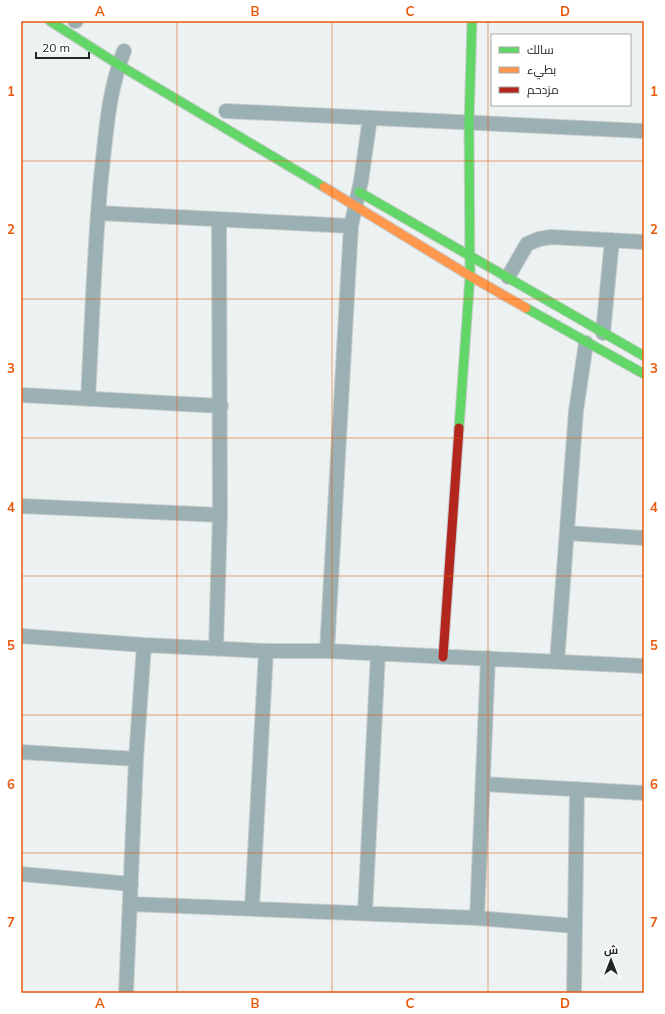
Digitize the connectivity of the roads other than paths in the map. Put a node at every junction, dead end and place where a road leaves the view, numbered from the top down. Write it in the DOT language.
graph roads {
  1 [pos="50,21"];
  2 [pos="472,21"];
  3 [pos="124,51"];
  4 [pos="119,65"];
  5 [pos="222,109"];
  6 [pos="370,118"];
  7 [pos="246,123"];
  8 [pos="469,123"];
  9 [pos="644,131"];
  10 [pos="355,190"];
  11 [pos="354,206"];
  12 [pos="98,213"];
  13 [pos="219,220"];
  14 [pos="352,226"];
  15 [pos="612,240"];
  16 [pos="644,242"];
  17 [pos="470,256"];
  18 [pos="470,276"];
  19 [pos="508,277"];
  20 [pos="603,333"];
  21 [pos="586,343"];
  22 [pos="644,356"];
  23 [pos="644,374"];
  24 [pos="21,395"];
  25 [pos="88,399"];
  26 [pos="221,406"];
  27 [pos="21,506"];
  28 [pos="220,515"];
  29 [pos="567,533"];
  30 [pos="644,538"];
  31 [pos="21,636"];
  32 [pos="144,645"];
  33 [pos="216,648"];
  34 [pos="266,650"];
  35 [pos="327,650"];
  36 [pos="378,653"];
  37 [pos="443,657"];
  38 [pos="488,658"];
  39 [pos="557,662"];
  40 [pos="644,666"];
  41 [pos="21,752"];
  42 [pos="136,759"];
  43 [pos="483,784"];
  44 [pos="577,789"];
  45 [pos="644,793"];
  46 [pos="21,874"];
  47 [pos="131,884"];
  48 [pos="131,904"];
  49 [pos="252,908"];
  50 [pos="365,912"];
  51 [pos="477,918"];
  52 [pos="574,926"];
  53 [pos="126,993"];
  54 [pos="574,993"];
  1 -- 4 [label="main road"];
  2 -- 8 [label="main road"];
  3 -- 4 [label="street"];
  4 -- 11 [label="main road"];
  4 -- 12 [label="street"];
  5 -- 6 [label="street"];
  5 -- 7 [label="main road"];
  6 -- 8 [label="street"];
  6 -- 10 [label="street"];
  8 -- 9 [label="street"];
  8 -- 17 [label="main road"];
  10 -- 11 [label="street"];
  10 -- 17 [label="main road"];
  11 -- 14 [label="street"];
  11 -- 18 [label="main road"];
  12 -- 13 [label="street"];
  12 -- 25 [label="street"];
  13 -- 14 [label="street"];
  13 -- 26 [label="street"];
  14 -- 35 [label="street"];
  15 -- 16 [label="street"];
  15 -- 19 [label="street"];
  15 -- 20 [label="street"];
  17 -- 18 [label="main road"];
  17 -- 19 [label="main road"];
  18 -- 21 [label="main road"];
  18 -- 37 [label="main road"];
  19 -- 20 [label="main road"];
  20 -- 22 [label="main road"];
  21 -- 23 [label="main road"];
  21 -- 29 [label="street"];
  24 -- 25 [label="street"];
  25 -- 26 [label="street"];
  26 -- 28 [label="street"];
  27 -- 28 [label="street"];
  28 -- 33 [label="street"];
  29 -- 30 [label="street"];
  29 -- 39 [label="street"];
  31 -- 32 [label="street"];
  32 -- 33 [label="street"];
  32 -- 42 [label="street"];
  33 -- 34 [label="street"];
  34 -- 35 [label="street"];
  34 -- 49 [label="street"];
  35 -- 36 [label="street"];
  36 -- 37 [label="street"];
  36 -- 50 [label="street"];
  37 -- 38 [label="street"];
  38 -- 39 [label="street"];
  38 -- 43 [label="street"];
  39 -- 40 [label="street"];
  41 -- 42 [label="street"];
  42 -- 47 [label="street"];
  43 -- 44 [label="street"];
  43 -- 51 [label="street"];
  44 -- 45 [label="street"];
  44 -- 52 [label="street"];
  46 -- 47 [label="street"];
  47 -- 48 [label="street"];
  48 -- 49 [label="street"];
  48 -- 53 [label="street"];
  49 -- 50 [label="street"];
  50 -- 51 [label="street"];
  51 -- 52 [label="street"];
  52 -- 54 [label="street"];
}
